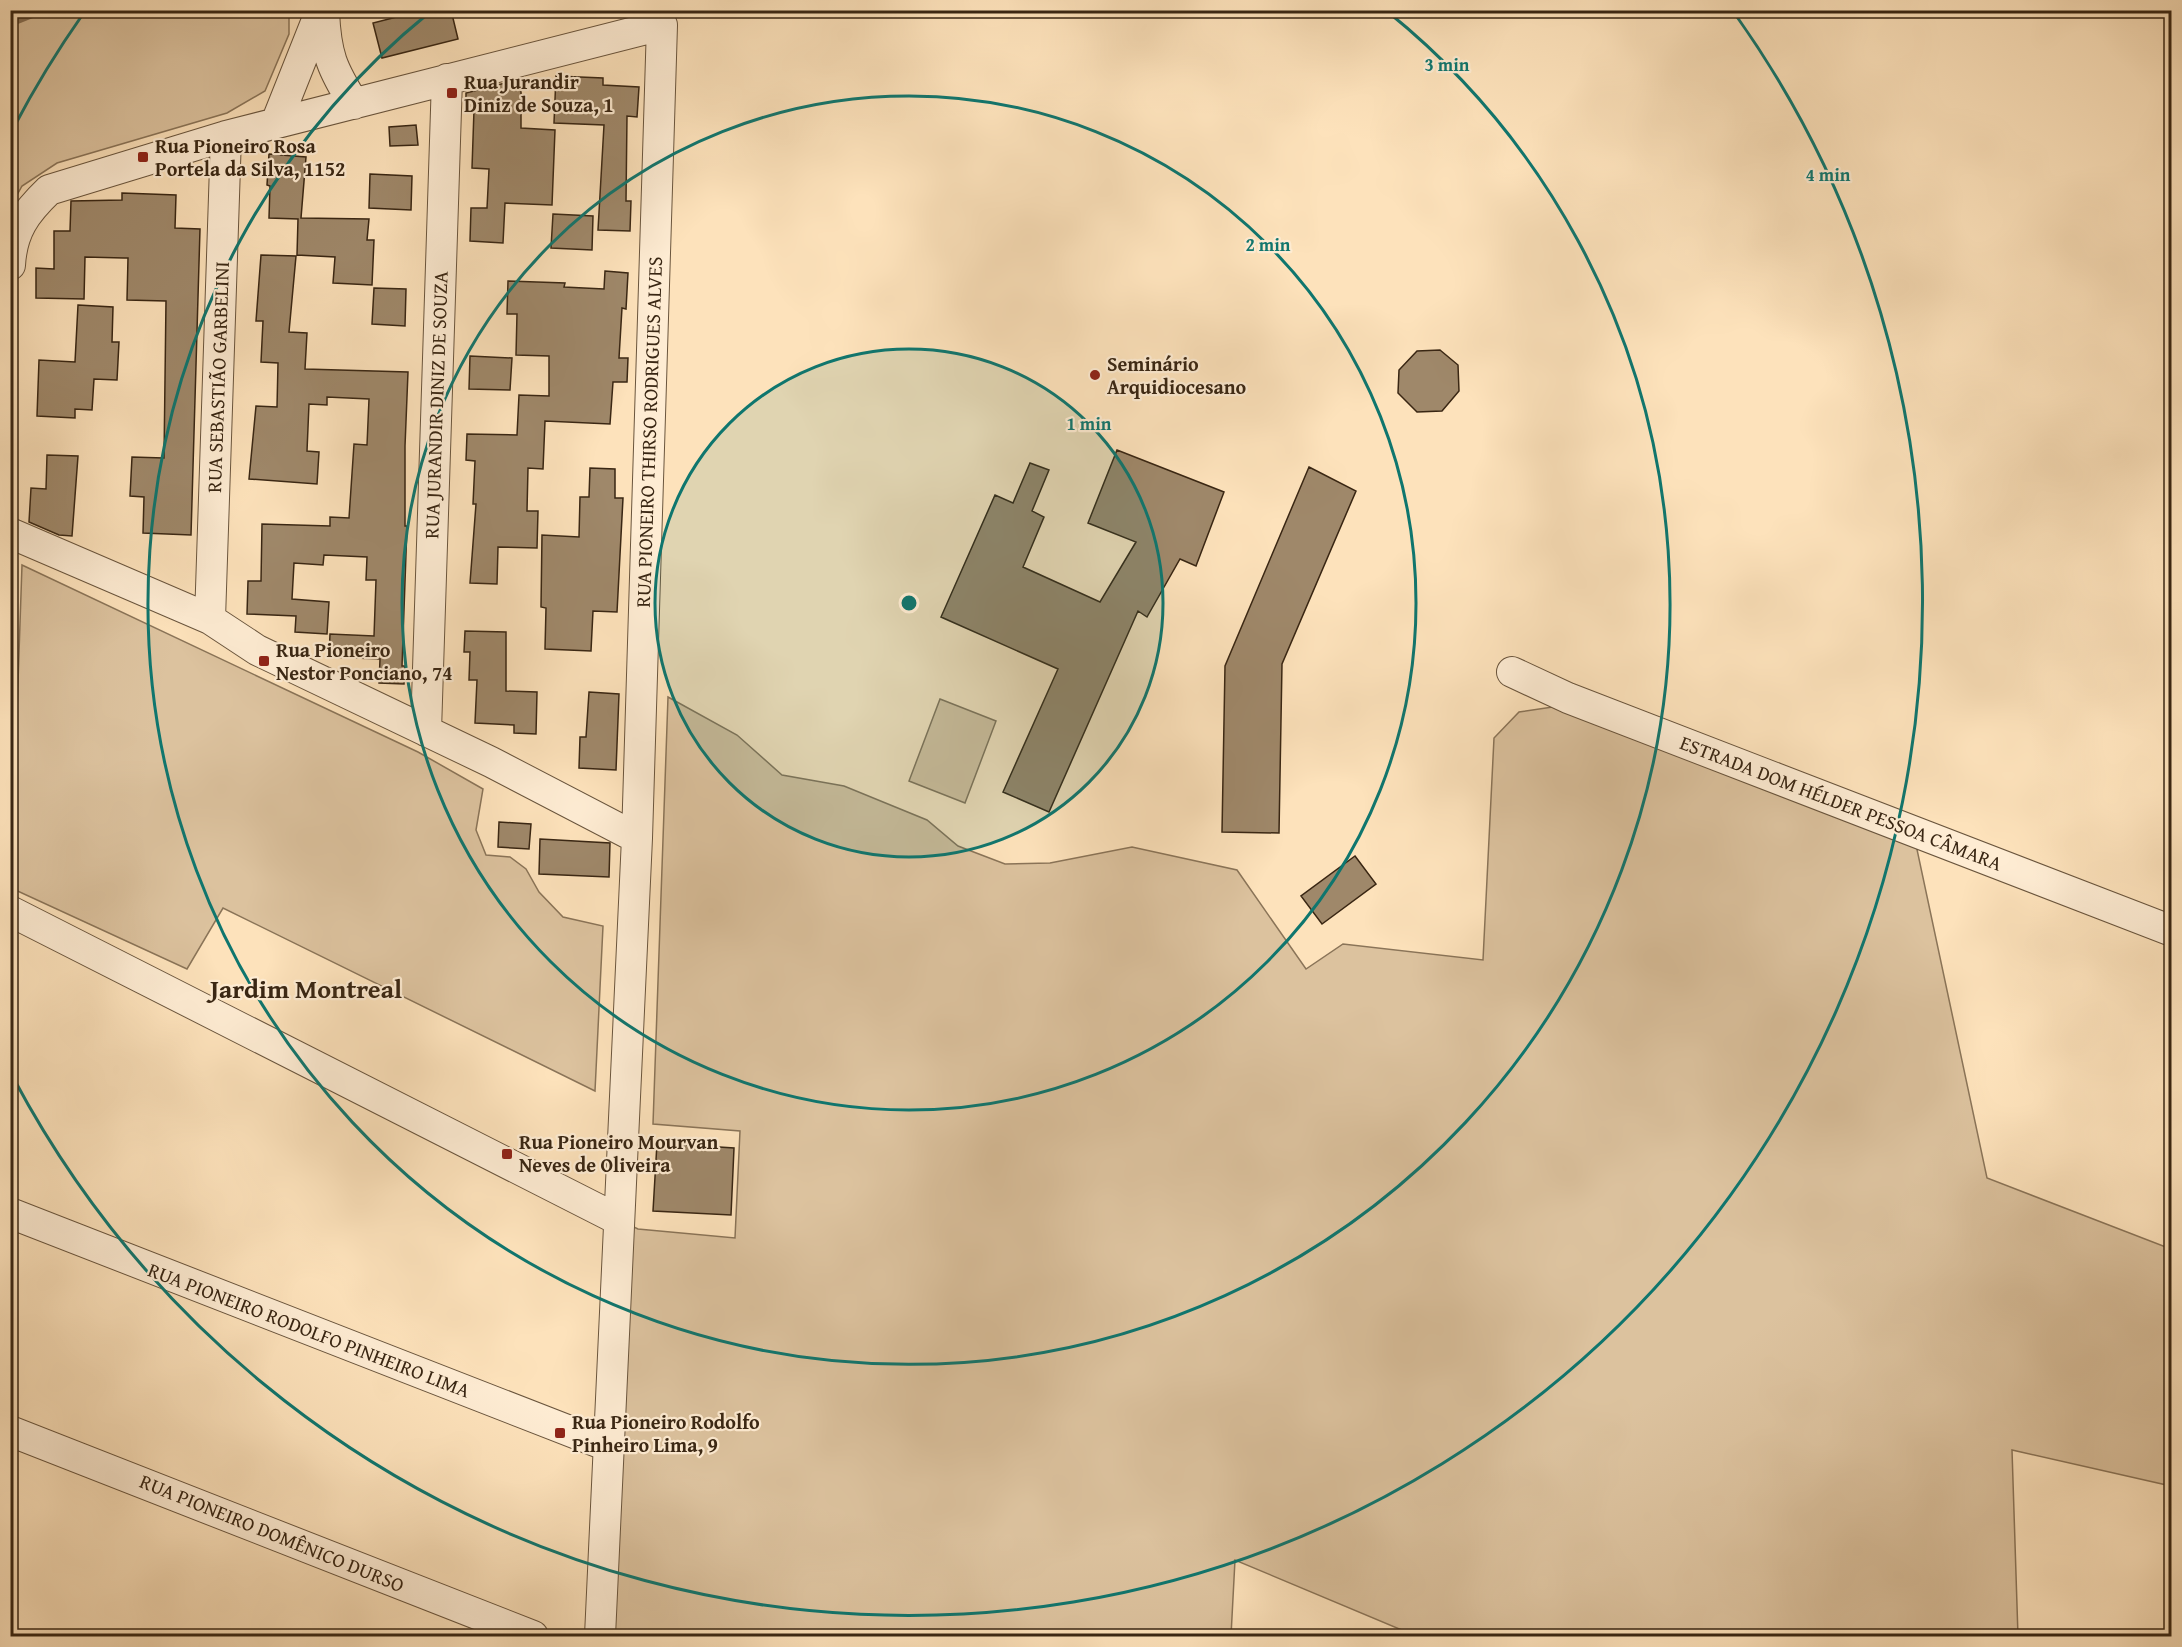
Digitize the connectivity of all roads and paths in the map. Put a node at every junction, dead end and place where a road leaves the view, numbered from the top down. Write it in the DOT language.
graph roads {
  1 [pos="322,10"];
  2 [pos="447,79"];
  3 [pos="354,104"];
  4 [pos="276,123"];
  5 [pos="226,136"];
  6 [pos="10,265"];
  7 [pos="10,533"];
  8 [pos="210,619"];
  9 [pos="1512,672"];
  10 [pos="426,731"];
  11 [pos="637,838"];
  12 [pos="10,911"];
  13 [pos="2172,931"];
  14 [pos="10,1214"];
  15 [pos="619,1220"];
  16 [pos="10,1431"];
  17 [pos="608,1446"];
  18 [pos="533,1636"];
  19 [pos="600,1636"];
  1 -- 3 [label="street"];
  1 -- 4 [label="street"];
  2 -- 3 [label="street"];
  2 -- 10 [label="street, RUA JURANDIR DINIZ DE SOUZA"];
  2 -- 11 [label="street, RUA PIONEIRO THIRSO RODRIGUES ALVES"];
  3 -- 4 [label="street"];
  4 -- 5 [label="street"];
  5 -- 6 [label="street"];
  5 -- 8 [label="street, RUA SEBASTIÃO GARBELINI"];
  7 -- 8 [label="street"];
  8 -- 10 [label="street"];
  9 -- 13 [label="street, ESTRADA DOM HÉLDER PESSOA CÂMARA"];
  10 -- 11 [label="street"];
  11 -- 15 [label="street, RUA PIONEIRO THIRSO RODRIGUES ALVES"];
  12 -- 15 [label="street"];
  14 -- 17 [label="street, RUA PIONEIRO RODOLFO PINHEIRO LIMA"];
  15 -- 17 [label="street, RUA PIONEIRO THIRSO RODRIGUES ALVES"];
  16 -- 18 [label="street, RUA PIONEIRO DOMÊNICO DURSO"];
  17 -- 19 [label="street, RUA PIONEIRO THIRSO RODRIGUES ALVES"];
}
